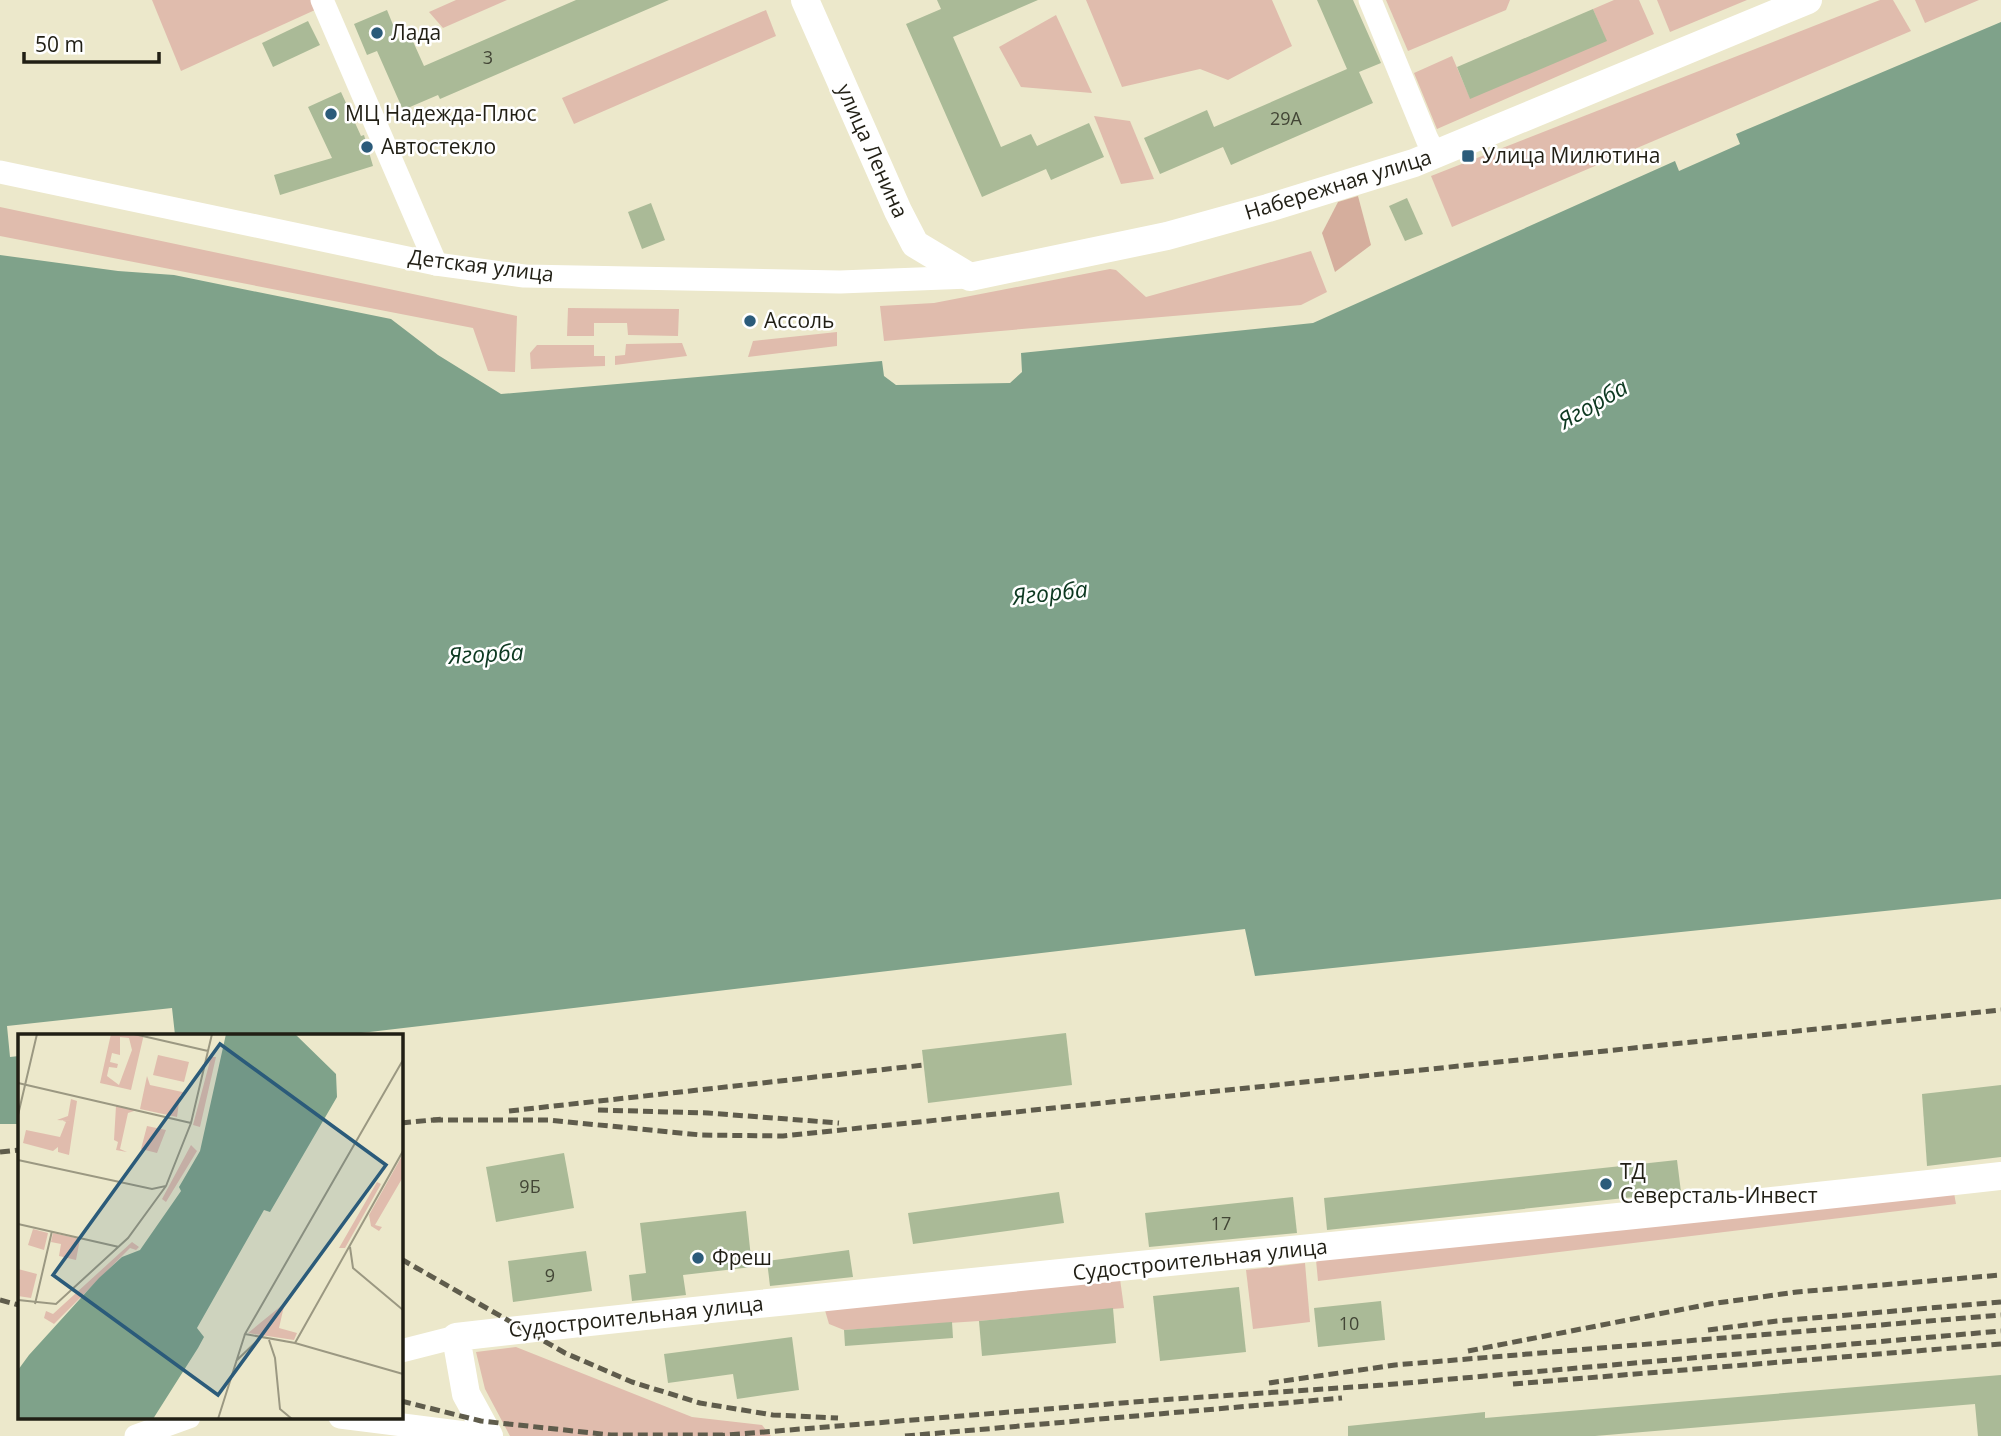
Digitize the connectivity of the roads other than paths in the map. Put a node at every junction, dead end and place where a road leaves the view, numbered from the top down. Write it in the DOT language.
graph roads {
  1 [pos="322,0"];
  2 [pos="805,0"];
  3 [pos="1370,0"];
  4 [pos="1808,0"];
  5 [pos="1436,156"];
  6 [pos="0,172"];
  7 [pos="436,264"];
  8 [pos="970,277"];
  9 [pos="2001,1176"];
  10 [pos="456,1338"];
  11 [pos="402,1351"];
  12 [pos="186,1418"];
  13 [pos="348,1418"];
  14 [pos="136,1436"];
  15 [pos="489,1436"];
  1 -- 7 [label="street"];
  2 -- 8 [label="main road, улица Ленина"];
  3 -- 5 [label="street"];
  4 -- 5 [label="main road, Набережная улица"];
  5 -- 8 [label="main road, Набережная улица"];
  6 -- 7 [label="street, Детская улица"];
  7 -- 8 [label="street, Детская улица"];
  9 -- 10 [label="main road, Судостроительная улица"];
  10 -- 11 [label="street, Судостроительная улица"];
  10 -- 15 [label="main road"];
  12 -- 14 [label="street"];
  13 -- 15 [label="street"];
}
